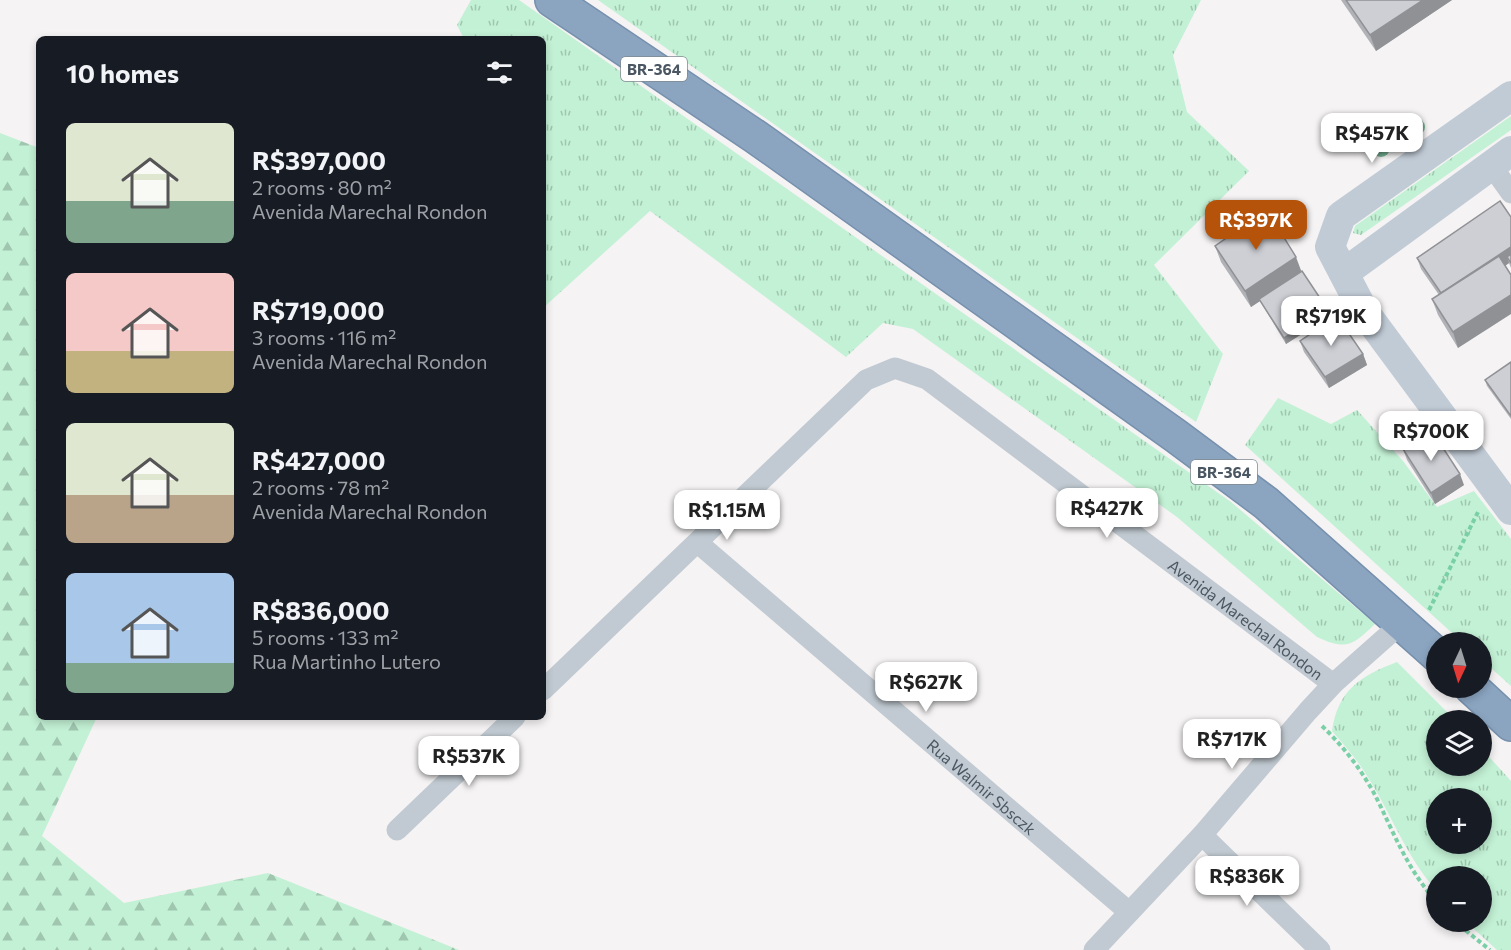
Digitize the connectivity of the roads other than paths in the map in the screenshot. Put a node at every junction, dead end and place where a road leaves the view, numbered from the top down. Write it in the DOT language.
graph roads {
  1 [pos="552,0"];
  2 [pos="1511,96"];
  3 [pos="1501,158"];
  4 [pos="1511,193"];
  5 [pos="1344,273"];
  6 [pos="1511,510"];
  7 [pos="698,543"];
  8 [pos="1418,637"];
  9 [pos="1333,684"];
  10 [pos="546,687"];
  11 [pos="1484,698"];
  12 [pos="512,720"];
  13 [pos="1511,724"];
  14 [pos="397,830"];
  15 [pos="1202,835"];
  16 [pos="1129,912"];
  17 [pos="1094,950"];
  18 [pos="1320,950"];
  1 -- 8 [label="highway, BR-364"];
  2 -- 5 [label="street"];
  3 -- 4 [label="street"];
  3 -- 5 [label="street"];
  5 -- 6 [label="street"];
  7 -- 9 [label="street, Avenida Marechal Rondon"];
  7 -- 10 [label="street"];
  7 -- 16 [label="street, Rua Walmir Sbsczk"];
  8 -- 9 [label="street"];
  9 -- 15 [label="street"];
  11 -- 13 [label="highway"];
  12 -- 14 [label="street"];
  15 -- 16 [label="street"];
  15 -- 18 [label="street"];
  16 -- 17 [label="street"];
}
